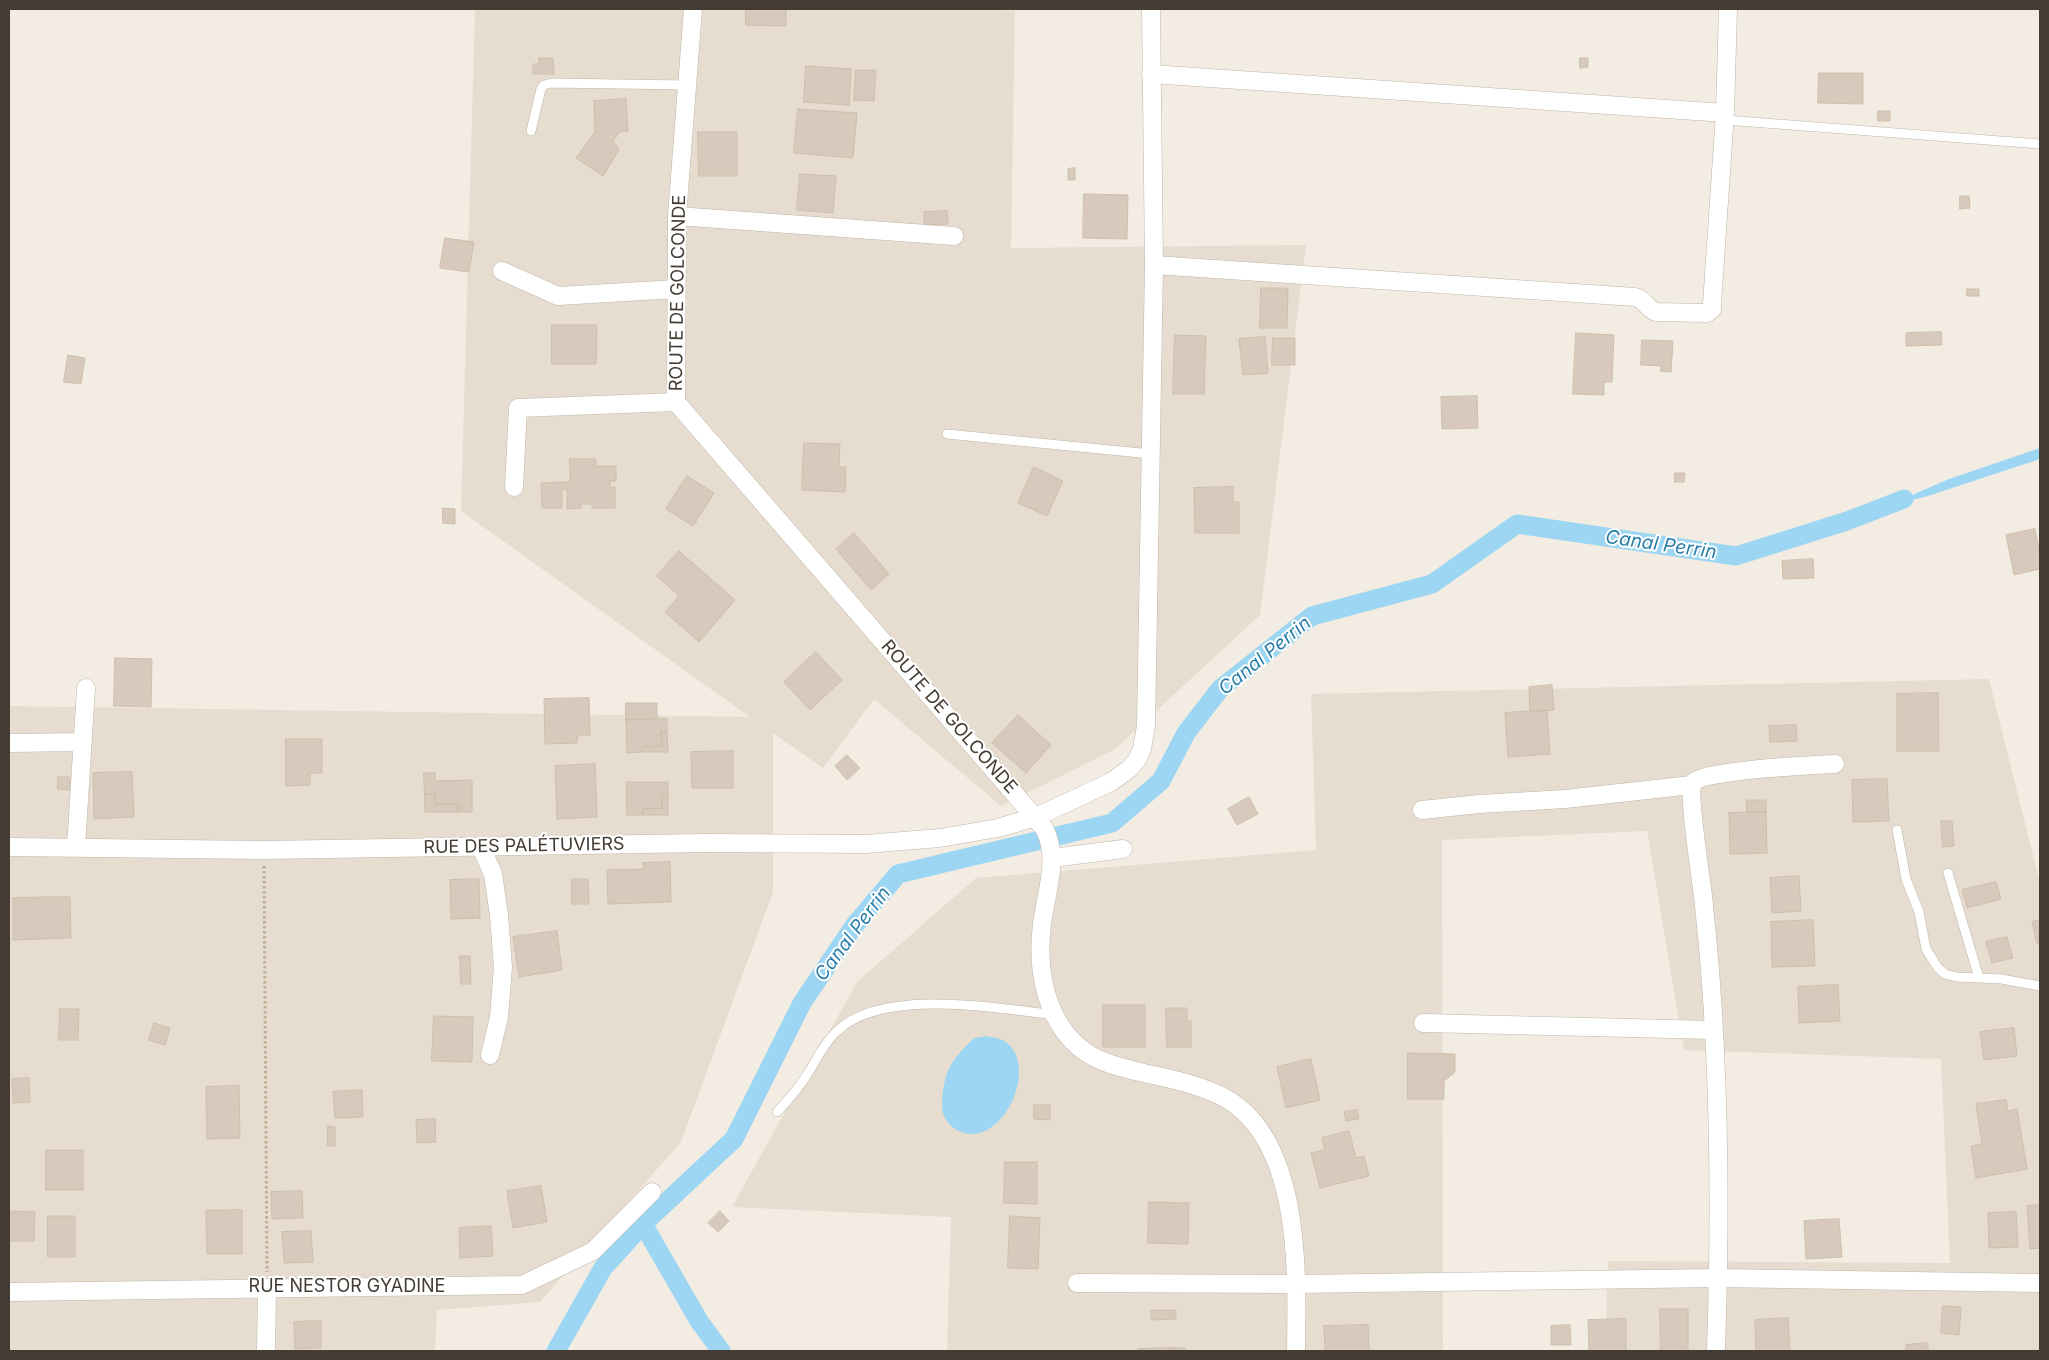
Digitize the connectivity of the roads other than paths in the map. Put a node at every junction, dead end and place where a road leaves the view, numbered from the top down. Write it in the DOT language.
graph roads {
  1 [pos="692,9"];
  2 [pos="1151,9"];
  3 [pos="1728,9"];
  4 [pos="1151,74"];
  5 [pos="687,84"];
  6 [pos="1725,117"];
  7 [pos="531,131"];
  8 [pos="2040,144"];
  9 [pos="677,216"];
  10 [pos="954,236"];
  11 [pos="1154,264"];
  12 [pos="502,271"];
  13 [pos="676,288"];
  14 [pos="676,402"];
  15 [pos="947,434"];
  16 [pos="1151,454"];
  17 [pos="514,487"];
  18 [pos="86,688"];
  19 [pos="83,742"];
  20 [pos="9,743"];
  21 [pos="1836,764"];
  22 [pos="1692,785"];
  23 [pos="1422,810"];
  24 [pos="1036,817"];
  25 [pos="1897,830"];
  26 [pos="9,847"];
  27 [pos="480,847"];
  28 [pos="76,848"];
  29 [pos="1123,850"];
  30 [pos="1052,858"];
  31 [pos="1948,873"];
  32 [pos="1979,978"];
  33 [pos="2040,986"];
  34 [pos="1055,1014"];
  35 [pos="1423,1023"];
  36 [pos="1713,1030"];
  37 [pos="490,1055"];
  38 [pos="777,1112"];
  39 [pos="652,1192"];
  40 [pos="1718,1278"];
  41 [pos="1077,1283"];
  42 [pos="2040,1283"];
  43 [pos="1297,1284"];
  44 [pos="267,1288"];
  45 [pos="9,1292"];
  46 [pos="266,1351"];
  47 [pos="1296,1351"];
  48 [pos="1716,1351"];
  1 -- 5 [label="street, ROUTE DE GOLCONDE"];
  2 -- 4 [label="street, RUE DES PALÉTUVIERS"];
  3 -- 6 [label="street"];
  4 -- 6 [label="street"];
  4 -- 11 [label="street, RUE DES PALÉTUVIERS"];
  5 -- 7 [label="lane"];
  5 -- 9 [label="street, ROUTE DE GOLCONDE"];
  6 -- 8 [label="lane"];
  6 -- 11 [label="street"];
  9 -- 10 [label="street"];
  9 -- 13 [label="street, ROUTE DE GOLCONDE"];
  11 -- 16 [label="street, RUE DES PALÉTUVIERS"];
  12 -- 13 [label="street"];
  13 -- 14 [label="street, ROUTE DE GOLCONDE"];
  14 -- 17 [label="street"];
  14 -- 24 [label="street, ROUTE DE GOLCONDE"];
  15 -- 16 [label="lane"];
  16 -- 24 [label="street, RUE DES PALÉTUVIERS"];
  18 -- 19 [label="street"];
  19 -- 20 [label="street"];
  19 -- 28 [label="street"];
  21 -- 22 [label="street"];
  22 -- 23 [label="street"];
  22 -- 36 [label="street"];
  24 -- 27 [label="street, RUE DES PALÉTUVIERS"];
  24 -- 30 [label="street, ROUTE DE GOLCONDE"];
  25 -- 32 [label="lane"];
  26 -- 28 [label="street, RUE DES PALÉTUVIERS"];
  27 -- 28 [label="street, RUE DES PALÉTUVIERS"];
  27 -- 37 [label="street"];
  29 -- 30 [label="street"];
  30 -- 34 [label="street, ROUTE DE GOLCONDE"];
  31 -- 32 [label="lane"];
  32 -- 33 [label="lane"];
  34 -- 38 [label="lane"];
  34 -- 43 [label="street, ROUTE DE GOLCONDE"];
  35 -- 36 [label="street"];
  36 -- 40 [label="street"];
  39 -- 44 [label="street, RUE NESTOR GYADINE"];
  40 -- 42 [label="street"];
  40 -- 43 [label="street"];
  40 -- 48 [label="street"];
  41 -- 43 [label="street"];
  43 -- 47 [label="street, ROUTE DE GOLCONDE"];
  44 -- 45 [label="street, RUE NESTOR GYADINE"];
  44 -- 46 [label="street"];
}
